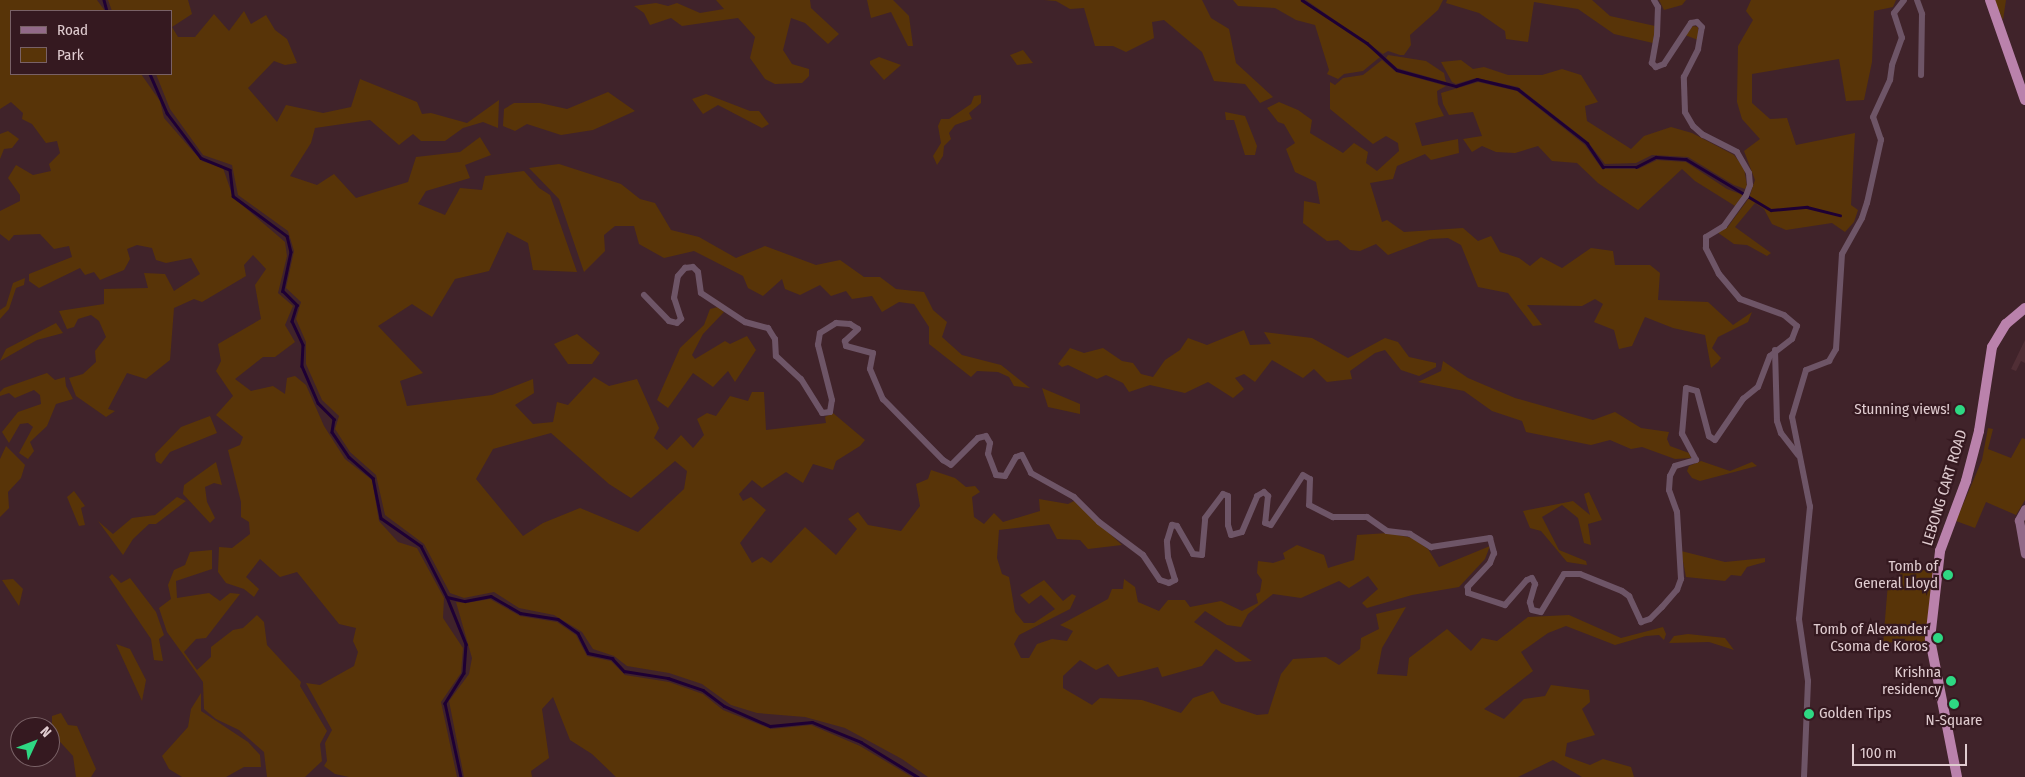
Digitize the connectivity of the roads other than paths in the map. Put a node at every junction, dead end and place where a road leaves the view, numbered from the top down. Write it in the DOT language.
graph roads {
  1 [pos="1654,0"];
  2 [pos="1904,0"];
  3 [pos="1917,0"];
  4 [pos="1990,0"];
  5 [pos="1921,75"];
  6 [pos="2025,100"];
  7 [pos="644,295"];
  8 [pos="2025,308"];
  9 [pos="1776,350"];
  10 [pos="1803,462"];
  11 [pos="2025,509"];
  12 [pos="2025,553"];
  13 [pos="1804,777"];
  14 [pos="1957,777"];
  1 -- 9 [label="street"];
  2 -- 10 [label="street"];
  3 -- 5 [label="street"];
  4 -- 6 [label="highway"];
  7 -- 9 [label="street"];
  8 -- 14 [label="highway, LEBONG CART ROAD"];
  9 -- 10 [label="street"];
  10 -- 13 [label="street"];
  11 -- 12 [label="main road"];
}
